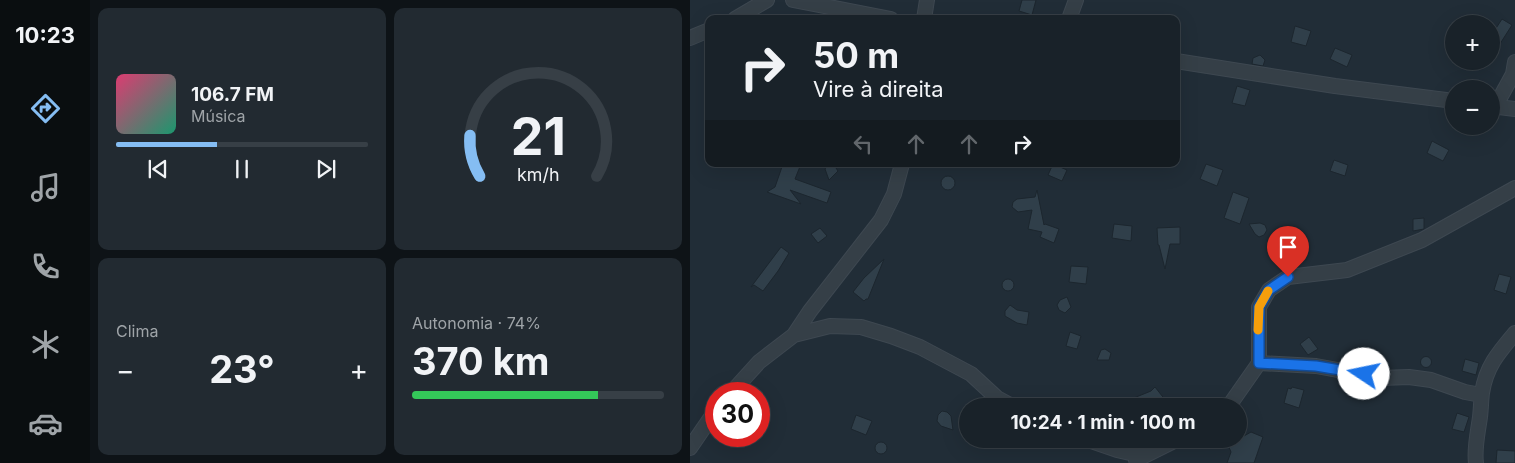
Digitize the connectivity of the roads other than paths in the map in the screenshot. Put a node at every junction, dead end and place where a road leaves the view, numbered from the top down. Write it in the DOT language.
graph roads {
  1 [pos="767,0"];
  2 [pos="793,0"];
  3 [pos="927,0"];
  4 [pos="1076,0"];
  5 [pos="743,15"];
  6 [pos="870,15"];
  7 [pos="925,15"];
  8 [pos="1070,15"];
  9 [pos="705,32"];
  10 [pos="690,38"];
  11 [pos="1180,61"];
  12 [pos="1514,73"];
  13 [pos="1500,95"];
  14 [pos="1445,100"];
  15 [pos="1500,107"];
  16 [pos="1515,109"];
  17 [pos="901,167"];
  18 [pos="1515,188"];
  19 [pos="1515,334"];
  20 [pos="794,335"];
  21 [pos="1259,363"];
  22 [pos="741,382"];
  23 [pos="1482,395"];
  24 [pos="997,398"];
  25 [pos="1234,398"];
  26 [pos="705,426"];
  27 [pos="690,448"];
  28 [pos="1111,448"];
  29 [pos="1159,448"];
  30 [pos="1143,456"];
  31 [pos="1130,463"];
  32 [pos="1476,463"];
  1 -- 5 [label="street"];
  2 -- 6 [label="street"];
  3 -- 7 [label="street"];
  4 -- 8 [label="street"];
  9 -- 10 [label="street"];
  11 -- 14 [label="street"];
  12 -- 13 [label="street"];
  15 -- 16 [label="street"];
  17 -- 20 [label="street"];
  18 -- 21 [label="street"];
  19 -- 23 [label="street"];
  20 -- 22 [label="street"];
  20 -- 24 [label="street"];
  21 -- 23 [label="street"];
  21 -- 25 [label="street"];
  23 -- 32 [label="street"];
  26 -- 27 [label="street"];
  28 -- 30 [label="street"];
  29 -- 30 [label="street"];
  30 -- 31 [label="street"];
}
